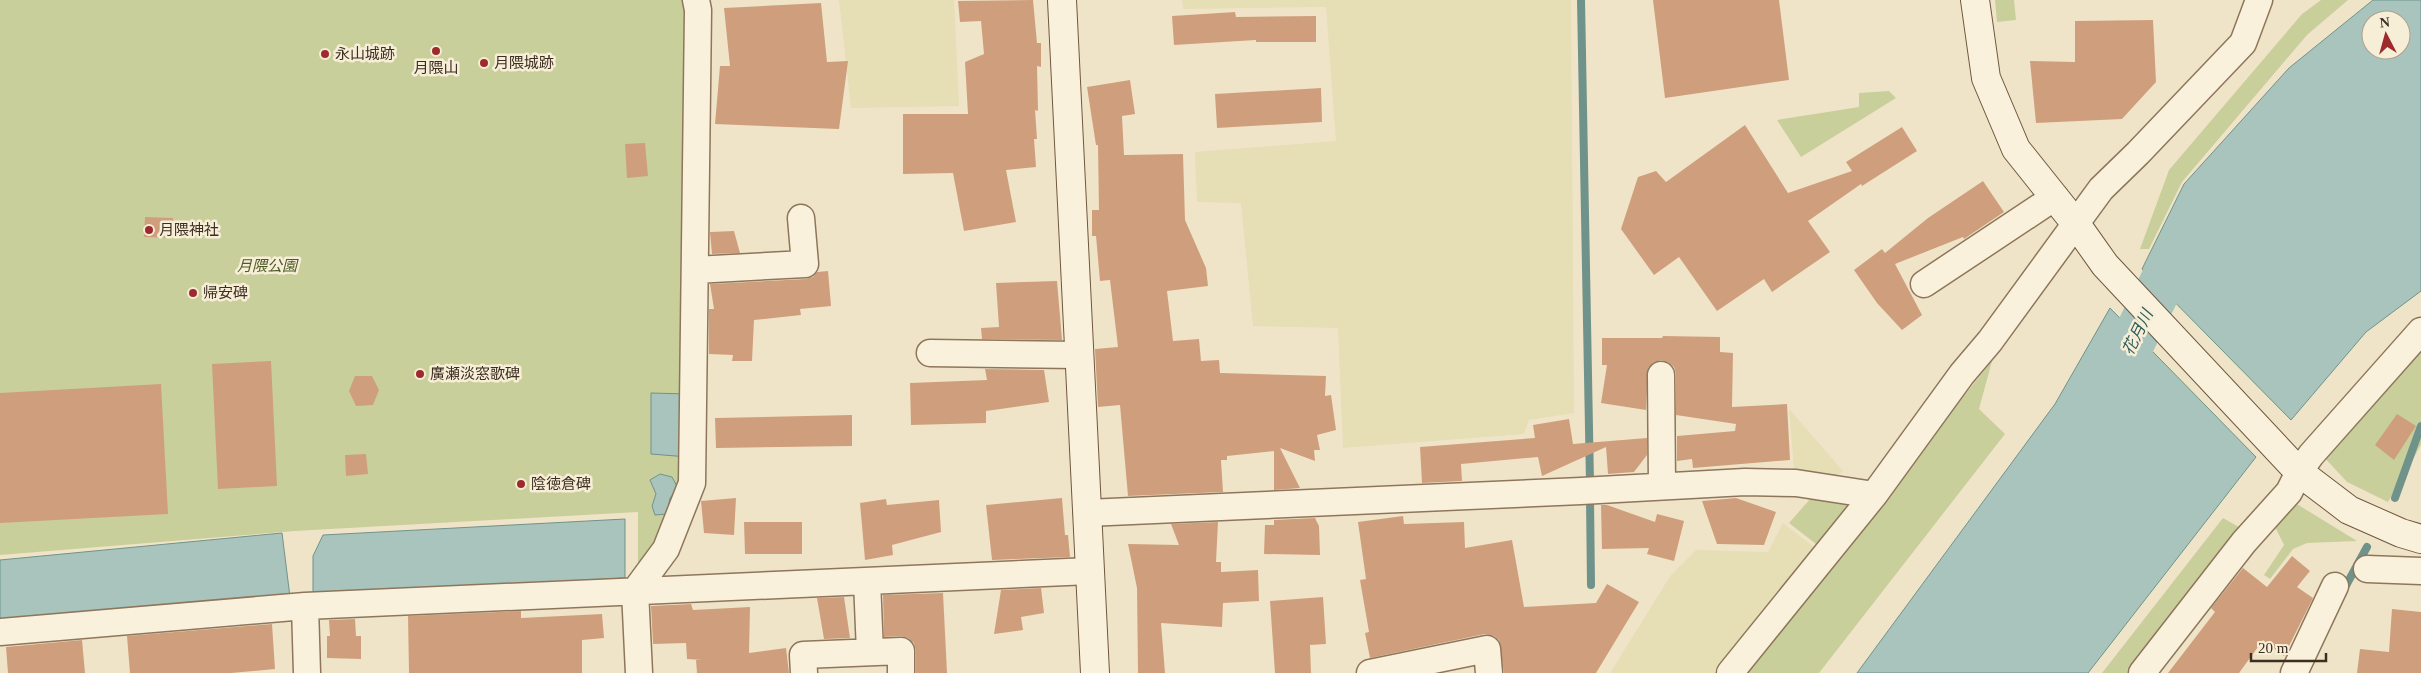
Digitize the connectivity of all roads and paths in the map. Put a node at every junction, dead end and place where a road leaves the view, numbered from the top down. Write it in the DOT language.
graph roads {
  1 [pos="696,0"];
  2 [pos="1062,0"];
  3 [pos="1975,0"];
  4 [pos="2260,0"];
  5 [pos="2056,198"];
  6 [pos="801,218"];
  7 [pos="2076,224"];
  8 [pos="695,270"];
  9 [pos="1924,284"];
  10 [pos="2421,331"];
  11 [pos="930,353"];
  12 [pos="1079,355"];
  13 [pos="1661,375"];
  14 [pos="2299,472"];
  15 [pos="1662,485"];
  16 [pos="1874,494"];
  17 [pos="1087,513"];
  18 [pos="2421,539"];
  19 [pos="2367,569"];
  20 [pos="2421,570"];
  21 [pos="1090,571"];
  22 [pos="867,581"];
  23 [pos="2335,586"];
  24 [pos="636,591"];
  25 [pos="305,606"];
  26 [pos="0,632"];
  27 [pos="870,652"];
  28 [pos="307,673"];
  29 [pos="638,673"];
  30 [pos="804,673"];
  31 [pos="901,673"];
  32 [pos="1095,673"];
  33 [pos="1370,673"];
  34 [pos="1488,673"];
  35 [pos="1730,673"];
  36 [pos="2142,673"];
  37 [pos="2294,673"];
  1 -- 8 [label="street"];
  2 -- 12 [label="street"];
  3 -- 5 [label="street"];
  4 -- 7 [label="street"];
  5 -- 7 [label="street"];
  5 -- 9 [label="street"];
  6 -- 8 [label="street"];
  7 -- 14 [label="street"];
  7 -- 16 [label="street"];
  8 -- 24 [label="street"];
  10 -- 14 [label="street"];
  11 -- 12 [label="street"];
  12 -- 17 [label="street"];
  13 -- 15 [label="street"];
  14 -- 18 [label="street"];
  14 -- 36 [label="street"];
  15 -- 16 [label="street"];
  15 -- 17 [label="street"];
  16 -- 35 [label="street"];
  17 -- 21 [label="street"];
  19 -- 20 [label="street"];
  21 -- 22 [label="street"];
  21 -- 32 [label="street"];
  22 -- 24 [label="street"];
  22 -- 27 [label="street"];
  23 -- 37 [label="street"];
  24 -- 25 [label="street"];
  24 -- 29 [label="street"];
  25 -- 26 [label="street"];
  25 -- 28 [label="street"];
  27 -- 30 [label="street"];
  27 -- 31 [label="street"];
  33 -- 34 [label="street"];
}
